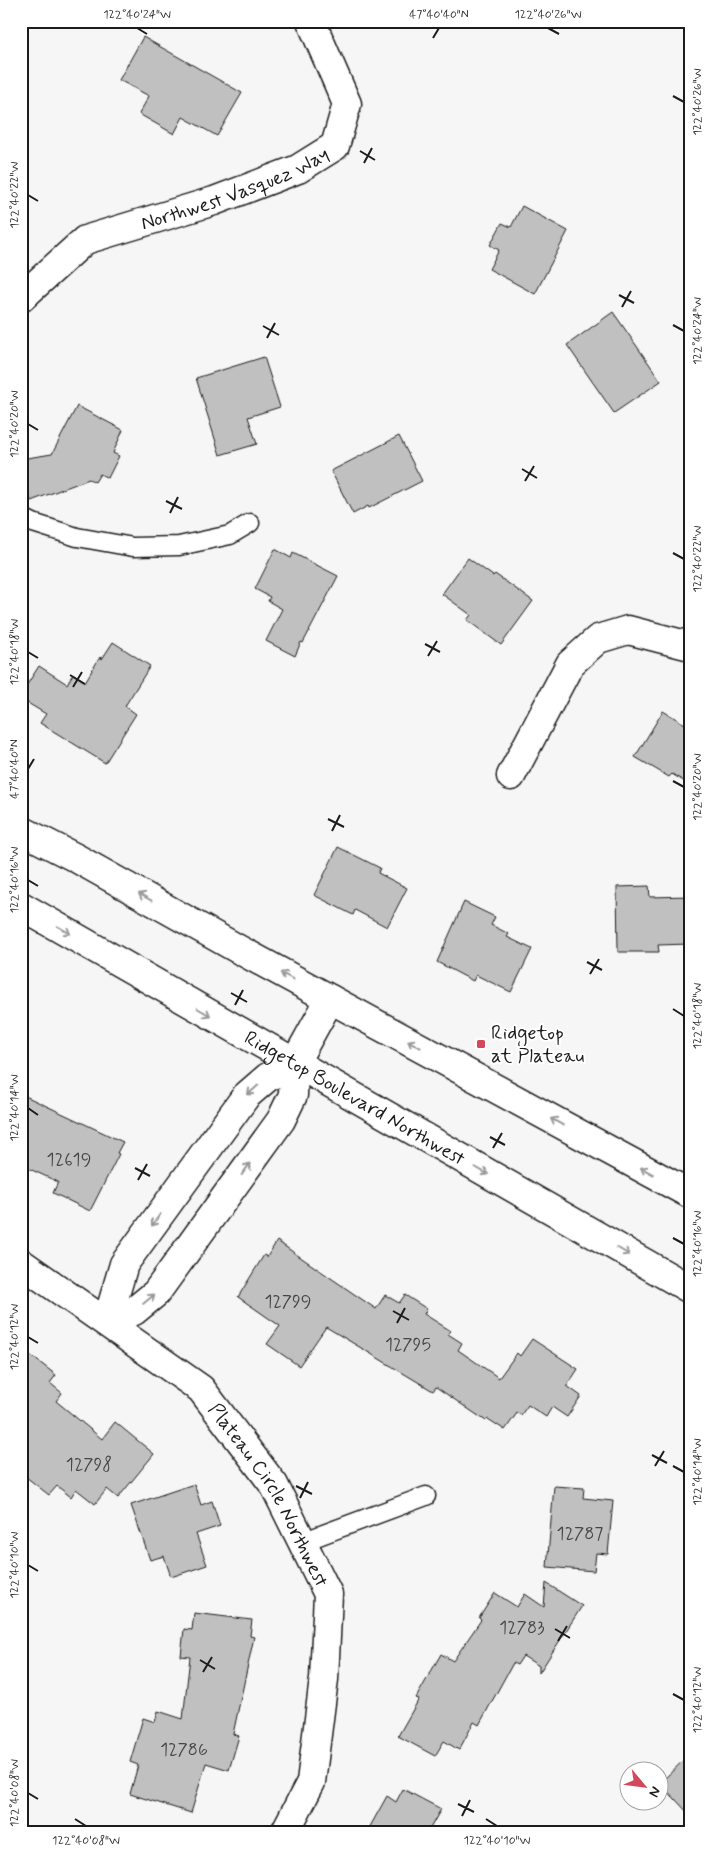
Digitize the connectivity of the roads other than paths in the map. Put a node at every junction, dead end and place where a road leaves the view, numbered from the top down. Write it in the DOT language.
graph roads {
  1 [pos="311,21"];
  2 [pos="21,298"];
  3 [pos="21,516"];
  4 [pos="250,524"];
  5 [pos="690,646"];
  6 [pos="511,776"];
  7 [pos="21,830"];
  8 [pos="21,906"];
  9 [pos="330,999"];
  10 [pos="294,1064"];
  11 [pos="690,1194"];
  12 [pos="21,1264"];
  13 [pos="690,1289"];
  14 [pos="107,1322"];
  15 [pos="426,1496"];
  16 [pos="302,1542"];
  17 [pos="285,1832"];
  1 -- 2 [label="street, Northwest Vasquez Way"];
  3 -- 4 [label="lane"];
  5 -- 6 [label="street"];
  9 -- 7 [label="street, one-way"];
  8 -- 10 [label="street, Ridgetop Boulevard Northwest, one-way"];
  9 -- 10 [label="street"];
  11 -- 9 [label="street, one-way"];
  10 -- 13 [label="street, Ridgetop Boulevard Northwest, one-way"];
  10 -- 14 [label="street, one-way"];
  14 -- 10 [label="street, one-way"];
  12 -- 14 [label="street, Plateau Circle Northwest"];
  14 -- 16 [label="street, Plateau Circle Northwest"];
  15 -- 16 [label="lane"];
  16 -- 17 [label="street, Plateau Circle Northwest"];
}
